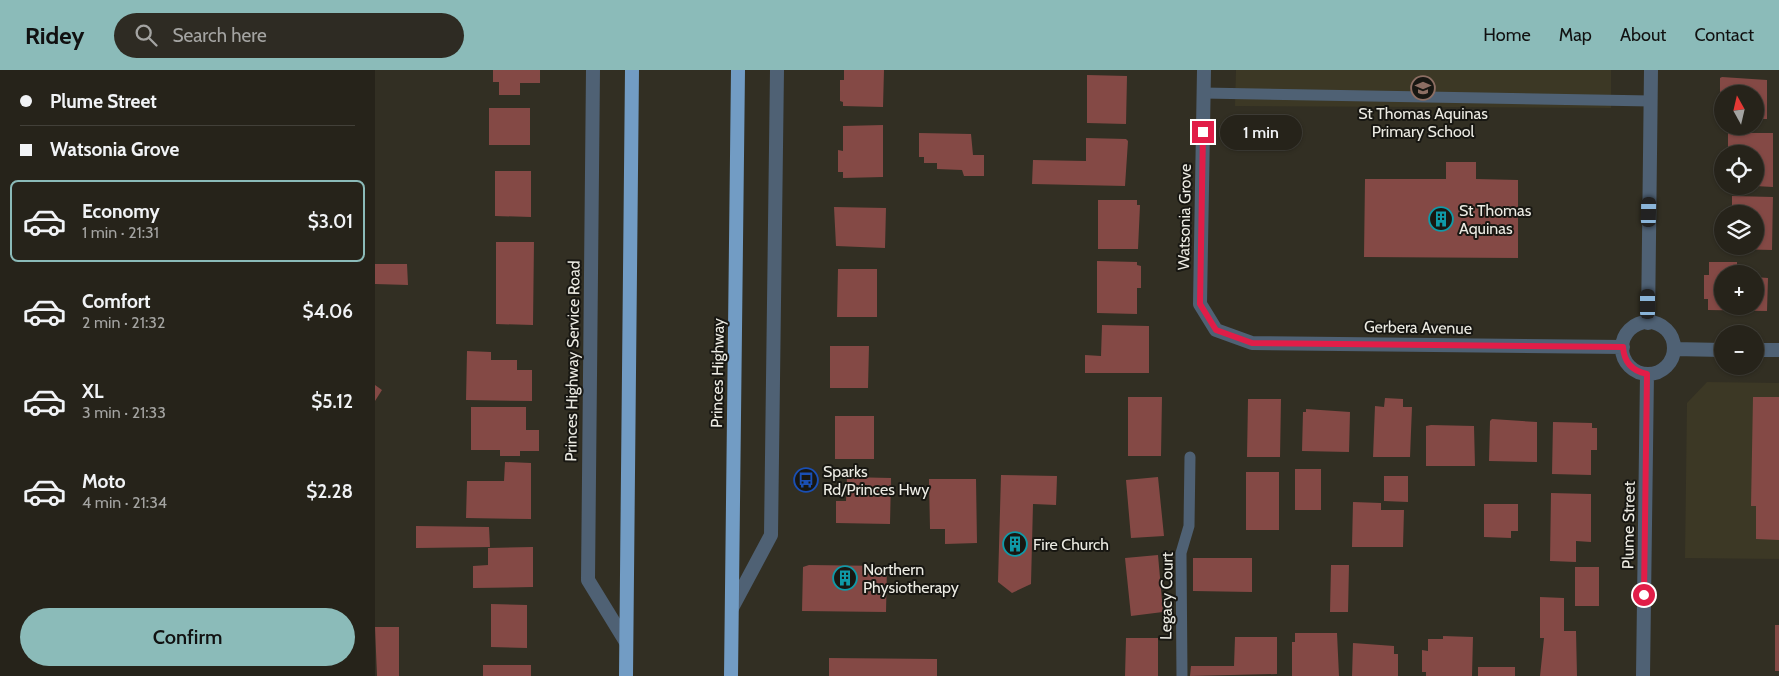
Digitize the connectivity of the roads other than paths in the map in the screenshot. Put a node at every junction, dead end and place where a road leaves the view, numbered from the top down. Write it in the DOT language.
graph roads {
  1 [pos="593,70"];
  2 [pos="632,70"];
  3 [pos="738,70"];
  4 [pos="777,70"];
  5 [pos="1203,70"];
  6 [pos="1651,70"];
  7 [pos="1203,94"];
  8 [pos="1651,101"];
  9 [pos="1648,323"];
  10 [pos="1216,330"];
  11 [pos="1623,347"];
  12 [pos="1674,349"];
  13 [pos="1714,350"];
  14 [pos="1764,350"];
  15 [pos="1779,350"];
  16 [pos="1647,374"];
  17 [pos="1190,457"];
  18 [pos="732,608"];
  19 [pos="626,642"];
  20 [pos="626,676"];
  21 [pos="731,676"];
  22 [pos="1182,676"];
  23 [pos="1643,676"];
  1 -- 19 [label="street, Princes Highway Service Road"];
  2 -- 19 [label="highway"];
  3 -- 18 [label="highway, Princes Highway"];
  4 -- 18 [label="street"];
  5 -- 7 [label="street, Watsonia Grove"];
  6 -- 8 [label="street"];
  7 -- 8 [label="lane"];
  7 -- 10 [label="street, Watsonia Grove"];
  8 -- 9 [label="street"];
  9 -- 11 [label="street"];
  9 -- 12 [label="street"];
  10 -- 11 [label="street, Gerbera Avenue"];
  11 -- 16 [label="street"];
  12 -- 13 [label="street"];
  12 -- 16 [label="street"];
  14 -- 15 [label="street"];
  16 -- 23 [label="street, Plume Street"];
  17 -- 22 [label="lane, Legacy Court"];
  18 -- 21 [label="highway, Princes Highway"];
  19 -- 20 [label="highway"];
}
